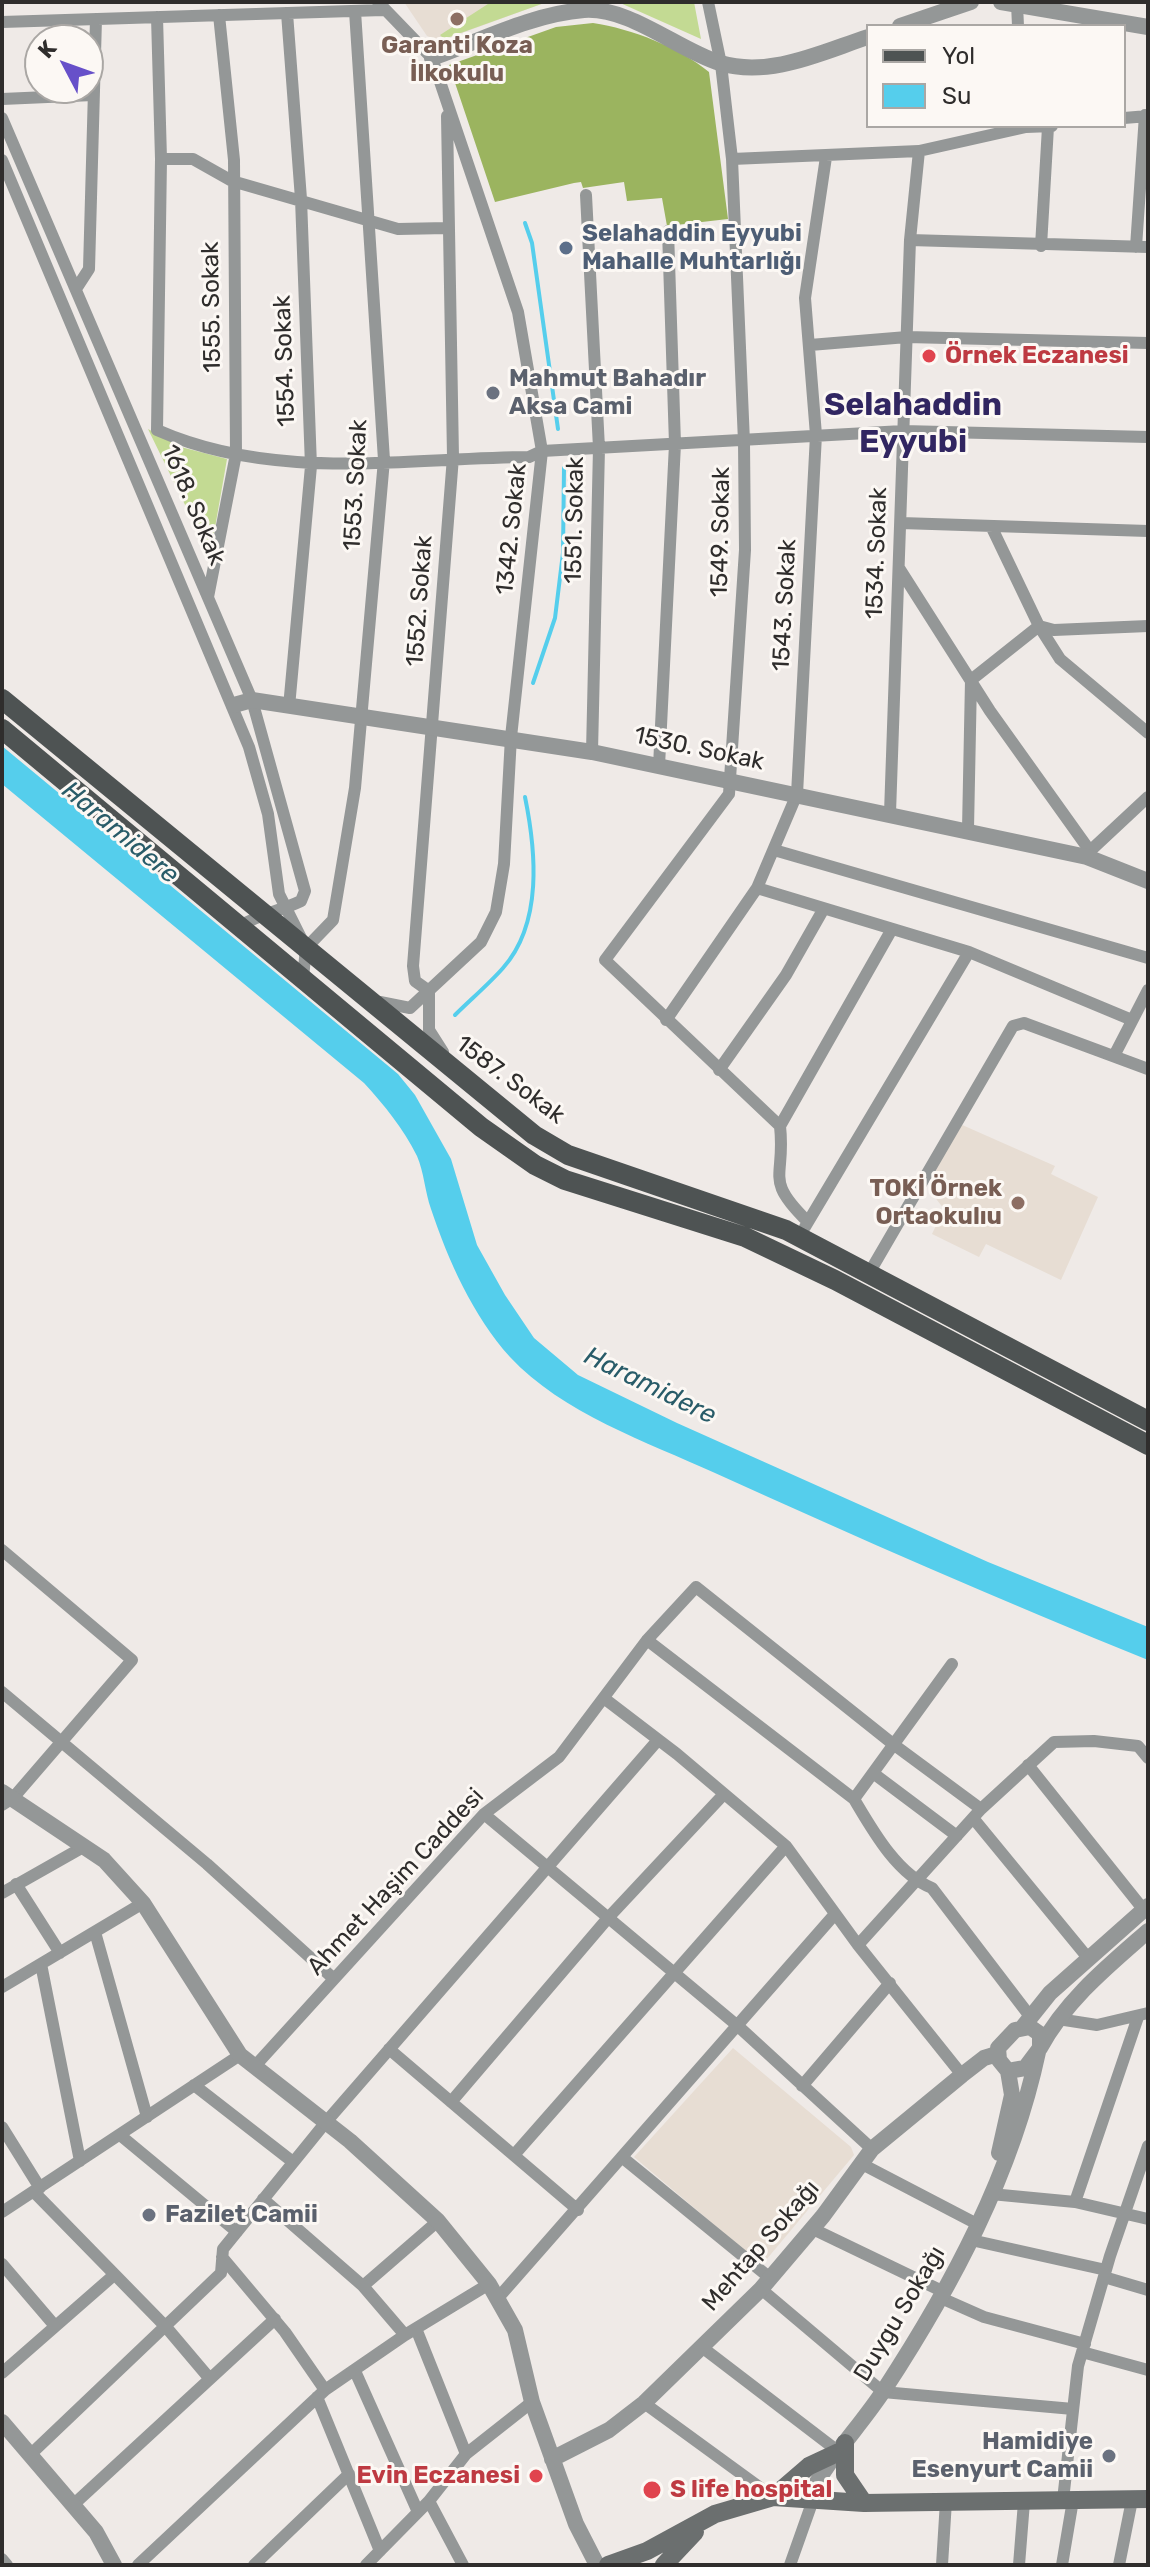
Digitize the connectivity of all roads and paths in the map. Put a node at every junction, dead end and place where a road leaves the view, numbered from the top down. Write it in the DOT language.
graph roads {
  1 [pos="708,2"];
  2 [pos="971,2"];
  3 [pos="1009,3"];
  4 [pos="381,6"];
  5 [pos="355,11"];
  6 [pos="287,13"];
  7 [pos="219,15"];
  8 [pos="157,17"];
  9 [pos="96,19"];
  10 [pos="2,22"];
  11 [pos="96,24"];
  12 [pos="906,24"];
  13 [pos="1017,24"];
  14 [pos="1148,27"];
  15 [pos="866,38"];
  16 [pos="432,58"];
  17 [pos="721,64"];
  18 [pos="24,98"];
  19 [pos="2,99"];
  20 [pos="93,104"];
  21 [pos="447,104"];
  22 [pos="1146,116"];
  23 [pos="2,118"];
  24 [pos="1126,118"];
  25 [pos="1017,128"];
  26 [pos="1050,128"];
  27 [pos="919,151"];
  28 [pos="826,157"];
  29 [pos="161,159"];
  30 [pos="732,159"];
  31 [pos="2,160"];
  32 [pos="232,181"];
  33 [pos="586,195"];
  34 [pos="301,199"];
  35 [pos="369,219"];
  36 [pos="447,228"];
  37 [pos="668,231"];
  38 [pos="910,240"];
  39 [pos="1041,246"];
  40 [pos="1142,247"];
  41 [pos="76,289"];
  42 [pos="907,337"];
  43 [pos="1148,343"];
  44 [pos="810,345"];
  45 [pos="903,431"];
  46 [pos="816,435"];
  47 [pos="1148,437"];
  48 [pos="744,442"];
  49 [pos="675,444"];
  50 [pos="599,448"];
  51 [pos="542,451"];
  52 [pos="236,454"];
  53 [pos="453,457"];
  54 [pos="384,460"];
  55 [pos="311,466"];
  56 [pos="901,523"];
  57 [pos="992,528"];
  58 [pos="1148,531"];
  59 [pos="899,568"];
  60 [pos="208,597"];
  61 [pos="1039,626"];
  62 [pos="1148,626"];
  63 [pos="971,680"];
  64 [pos="2,699"];
  65 [pos="252,700"];
  66 [pos="234,705"];
  67 [pos="289,707"];
  68 [pos="359,717"];
  69 [pos="433,727"];
  70 [pos="1146,728"];
  71 [pos="2,729"];
  72 [pos="511,737"];
  73 [pos="592,752"];
  74 [pos="659,766"];
  75 [pos="730,781"];
  76 [pos="797,794"];
  77 [pos="1148,797"];
  78 [pos="890,813"];
  79 [pos="968,829"];
  80 [pos="774,850"];
  81 [pos="1088,854"];
  82 [pos="1148,881"];
  83 [pos="757,888"];
  84 [pos="274,910"];
  85 [pos="823,910"];
  86 [pos="240,926"];
  87 [pos="892,929"];
  88 [pos="306,948"];
  89 [pos="969,952"];
  90 [pos="1148,958"];
  91 [pos="303,978"];
  92 [pos="1148,990"];
  93 [pos="429,991"];
  94 [pos="359,992"];
  95 [pos="666,1020"];
  96 [pos="1132,1020"];
  97 [pos="1115,1054"];
  98 [pos="1148,1069"];
  99 [pos="719,1070"];
  100 [pos="466,1082"];
  101 [pos="780,1126"];
  102 [pos="803,1230"];
  103 [pos="868,1275"];
  104 [pos="1148,1421"];
  105 [pos="1148,1445"];
  106 [pos="2,1550"];
  107 [pos="647,1640"];
  108 [pos="952,1664"];
  109 [pos="2,1692"];
  110 [pos="605,1699"];
  111 [pos="658,1740"];
  112 [pos="61,1742"];
  113 [pos="893,1744"];
  114 [pos="1148,1758"];
  115 [pos="1028,1765"];
  116 [pos="873,1773"];
  117 [pos="724,1794"];
  118 [pos="6,1799"];
  119 [pos="854,1799"];
  120 [pos="977,1813"];
  121 [pos="484,1814"];
  122 [pos="957,1836"];
  123 [pos="85,1846"];
  124 [pos="786,1846"];
  125 [pos="546,1866"];
  126 [pos="916,1882"];
  127 [pos="16,1884"];
  128 [pos="2,1893"];
  129 [pos="143,1903"];
  130 [pos="1146,1908"];
  131 [pos="835,1914"];
  132 [pos="608,1918"];
  133 [pos="1148,1931"];
  134 [pos="95,1932"];
  135 [pos="858,1945"];
  136 [pos="60,1953"];
  137 [pos="1088,1958"];
  138 [pos="41,1964"];
  139 [pos="673,1972"];
  140 [pos="334,1979"];
  141 [pos="890,1983"];
  142 [pos="2,1987"];
  143 [pos="1143,2015"];
  144 [pos="1058,2019"];
  145 [pos="1025,2021"];
  146 [pos="739,2027"];
  147 [pos="389,2049"];
  148 [pos="1039,2050"];
  149 [pos="997,2054"];
  150 [pos="240,2055"];
  151 [pos="255,2066"];
  152 [pos="1008,2071"];
  153 [pos="962,2075"];
  154 [pos="194,2085"];
  155 [pos="802,2086"];
  156 [pos="451,2102"];
  157 [pos="147,2117"];
  158 [pos="326,2122"];
  159 [pos="2,2127"];
  160 [pos="120,2135"];
  161 [pos="1148,2147"];
  162 [pos="872,2149"];
  163 [pos="514,2155"];
  164 [pos="623,2158"];
  165 [pos="80,2161"];
  166 [pos="293,2162"];
  167 [pos="860,2163"];
  168 [pos="37,2190"];
  169 [pos="991,2194"];
  170 [pos="263,2199"];
  171 [pos="1075,2202"];
  172 [pos="578,2210"];
  173 [pos="2,2212"];
  174 [pos="1126,2213"];
  175 [pos="1148,2219"];
  176 [pos="438,2221"];
  177 [pos="813,2229"];
  178 [pos="237,2232"];
  179 [pos="975,2233"];
  180 [pos="222,2257"];
  181 [pos="2,2264"];
  182 [pos="1105,2274"];
  183 [pos="114,2275"];
  184 [pos="766,2284"];
  185 [pos="363,2286"];
  186 [pos="1148,2290"];
  187 [pos="494,2291"];
  188 [pos="943,2295"];
  189 [pos="275,2319"];
  190 [pos="55,2326"];
  191 [pos="166,2327"];
  192 [pos="411,2333"];
  193 [pos="703,2348"];
  194 [pos="1084,2348"];
  195 [pos="1148,2370"];
  196 [pos="355,2371"];
  197 [pos="2,2373"];
  198 [pos="210,2379"];
  199 [pos="883,2392"];
  200 [pos="321,2394"];
  201 [pos="532,2402"];
  202 [pos="644,2403"];
  203 [pos="1073,2409"];
  204 [pos="2,2422"];
  205 [pos="842,2448"];
  206 [pos="31,2454"];
  207 [pos="466,2454"];
  208 [pos="552,2459"];
  209 [pos="349,2474"];
  210 [pos="773,2497"];
  211 [pos="812,2500"];
  212 [pos="1068,2500"];
  213 [pos="1140,2500"];
  214 [pos="429,2501"];
  215 [pos="946,2501"];
  216 [pos="1024,2502"];
  217 [pos="864,2503"];
  218 [pos="73,2505"];
  219 [pos="418,2512"];
  220 [pos="715,2514"];
  221 [pos="380,2551"];
  222 [pos="2,2559"];
  223 [pos="639,2561"];
  224 [pos="672,2564"];
  225 [pos="7,2565"];
  226 [pos="114,2565"];
  227 [pos="138,2565"];
  228 [pos="254,2565"];
  229 [pos="366,2565"];
  230 [pos="463,2565"];
  231 [pos="597,2565"];
  232 [pos="608,2565"];
  233 [pos="793,2565"];
  234 [pos="942,2565"];
  235 [pos="1019,2565"];
  236 [pos="1062,2565"];
  237 [pos="1119,2565"];
  1 -- 17 [label="street, 1549. Sokak"];
  2 -- 12 [label="street"];
  3 -- 13 [label="street"];
  3 -- 14 [label="street"];
  4 -- 5 [label="street"];
  4 -- 16 [label="street, 1342. Sokak"];
  5 -- 6 [label="street"];
  5 -- 35 [label="street, 1553. Sokak"];
  6 -- 7 [label="street"];
  6 -- 34 [label="street, 1554. Sokak"];
  7 -- 8 [label="street"];
  7 -- 32 [label="street, 1555. Sokak"];
  8 -- 9 [label="street"];
  8 -- 29 [label="street"];
  9 -- 10 [label="street"];
  9 -- 11 [label="street"];
  15 -- 17 [label="street"];
  16 -- 17 [label="street"];
  16 -- 21 [label="street, 1342. Sokak"];
  17 -- 30 [label="street, 1549. Sokak"];
  18 -- 19 [label="street"];
  20 -- 41 [label="street"];
  21 -- 36 [label="street, 1552. Sokak"];
  21 -- 51 [label="street, 1342. Sokak"];
  22 -- 24 [label="street"];
  22 -- 40 [label="street"];
  23 -- 41 [label="street, 1618. Sokak"];
  25 -- 27 [label="street"];
  26 -- 39 [label="street"];
  27 -- 28 [label="street"];
  27 -- 38 [label="street, 1534. Sokak"];
  28 -- 30 [label="street"];
  28 -- 44 [label="street, 1543. Sokak"];
  29 -- 32 [label="street"];
  29 -- 52 [label="street"];
  30 -- 48 [label="street, 1549. Sokak"];
  31 -- 66 [label="street, 1618. Sokak"];
  32 -- 34 [label="street"];
  32 -- 52 [label="street, 1555. Sokak"];
  33 -- 50 [label="street, 1551. Sokak"];
  34 -- 35 [label="street"];
  34 -- 55 [label="street, 1554. Sokak"];
  35 -- 36 [label="street"];
  35 -- 54 [label="street, 1553. Sokak"];
  36 -- 53 [label="street, 1552. Sokak"];
  37 -- 49 [label="street"];
  38 -- 39 [label="street"];
  38 -- 42 [label="street, 1534. Sokak"];
  39 -- 40 [label="street"];
  41 -- 60 [label="street, 1618. Sokak"];
  42 -- 43 [label="street"];
  42 -- 44 [label="street"];
  42 -- 45 [label="street, 1534. Sokak"];
  44 -- 46 [label="street, 1543. Sokak"];
  45 -- 46 [label="street"];
  45 -- 47 [label="street"];
  45 -- 56 [label="street, 1534. Sokak"];
  46 -- 48 [label="street"];
  46 -- 76 [label="street, 1543. Sokak"];
  48 -- 49 [label="street"];
  48 -- 75 [label="street, 1549. Sokak"];
  49 -- 50 [label="street"];
  49 -- 74 [label="street"];
  50 -- 51 [label="street"];
  50 -- 73 [label="street, 1551. Sokak"];
  51 -- 53 [label="street"];
  51 -- 72 [label="street, 1342. Sokak"];
  52 -- 55 [label="street"];
  52 -- 60 [label="street, 1555. Sokak"];
  53 -- 54 [label="street"];
  53 -- 69 [label="street, 1552. Sokak"];
  54 -- 55 [label="street"];
  54 -- 68 [label="street, 1553. Sokak"];
  55 -- 67 [label="street, 1554. Sokak"];
  56 -- 57 [label="street"];
  56 -- 59 [label="street, 1534. Sokak"];
  57 -- 58 [label="street"];
  57 -- 61 [label="street"];
  59 -- 63 [label="street"];
  59 -- 78 [label="street, 1534. Sokak"];
  60 -- 65 [label="street, 1618. Sokak"];
  61 -- 62 [label="street"];
  61 -- 63 [label="street"];
  61 -- 70 [label="street"];
  63 -- 79 [label="street"];
  63 -- 81 [label="street"];
  64 -- 84 [label="main road, 1587. Sokak"];
  65 -- 66 [label="street, 1530. Sokak"];
  65 -- 67 [label="street, 1530. Sokak"];
  65 -- 84 [label="street, 1618. Sokak"];
  66 -- 84 [label="street, 1618. Sokak"];
  67 -- 68 [label="street, 1530. Sokak"];
  68 -- 69 [label="street, 1530. Sokak"];
  68 -- 88 [label="street, 1553. Sokak"];
  69 -- 72 [label="street, 1530. Sokak"];
  69 -- 93 [label="street, 1552. Sokak"];
  71 -- 86 [label="main road"];
  72 -- 73 [label="street, 1530. Sokak"];
  72 -- 93 [label="street, 1342. Sokak"];
  73 -- 74 [label="street, 1530. Sokak"];
  74 -- 75 [label="street, 1530. Sokak"];
  75 -- 76 [label="street, 1530. Sokak"];
  75 -- 95 [label="street, 1549. Sokak"];
  76 -- 78 [label="street, 1530. Sokak"];
  76 -- 80 [label="street, 1543. Sokak"];
  77 -- 81 [label="street"];
  78 -- 79 [label="street, 1530. Sokak"];
  79 -- 81 [label="street, 1530. Sokak"];
  80 -- 83 [label="street, 1543. Sokak"];
  80 -- 90 [label="street"];
  81 -- 82 [label="street, 1530. Sokak"];
  83 -- 85 [label="street"];
  83 -- 95 [label="street, 1543. Sokak"];
  84 -- 86 [label="street, 1618. Sokak"];
  84 -- 88 [label="main road, 1587. Sokak"];
  85 -- 87 [label="street"];
  85 -- 99 [label="street"];
  86 -- 91 [label="main road"];
  87 -- 89 [label="street"];
  87 -- 101 [label="street"];
  88 -- 91 [label="street"];
  88 -- 94 [label="main road, 1587. Sokak"];
  89 -- 96 [label="street"];
  89 -- 102 [label="street"];
  91 -- 105 [label="main road"];
  92 -- 96 [label="street"];
  93 -- 94 [label="street, 1342. Sokak"];
  93 -- 100 [label="street, 1552. Sokak"];
  94 -- 100 [label="main road, 1587. Sokak"];
  95 -- 99 [label="street"];
  96 -- 97 [label="street"];
  97 -- 98 [label="street"];
  97 -- 103 [label="street"];
  99 -- 101 [label="street"];
  100 -- 102 [label="main road, 1587. Sokak"];
  101 -- 102 [label="street"];
  102 -- 103 [label="main road, 1587. Sokak"];
  103 -- 104 [label="main road, 1587. Sokak"];
  106 -- 112 [label="street"];
  107 -- 110 [label="street, Ahmet Haşim Caddesi"];
  107 -- 113 [label="street, Ahmet Haşim Caddesi"];
  107 -- 119 [label="street"];
  108 -- 113 [label="street"];
  109 -- 112 [label="street"];
  110 -- 111 [label="street"];
  110 -- 121 [label="street, Ahmet Haşim Caddesi"];
  111 -- 117 [label="street"];
  111 -- 125 [label="street"];
  112 -- 118 [label="street"];
  112 -- 140 [label="street"];
  113 -- 116 [label="street"];
  113 -- 120 [label="street"];
  114 -- 115 [label="street"];
  115 -- 120 [label="street"];
  115 -- 130 [label="street"];
  116 -- 119 [label="street"];
  116 -- 122 [label="street"];
  117 -- 124 [label="street"];
  117 -- 132 [label="street"];
  118 -- 123 [label="street"];
  119 -- 126 [label="street"];
  120 -- 122 [label="street"];
  120 -- 137 [label="street"];
  121 -- 125 [label="street"];
  121 -- 140 [label="street, Ahmet Haşim Caddesi"];
  122 -- 126 [label="street"];
  123 -- 127 [label="street"];
  123 -- 129 [label="street"];
  124 -- 131 [label="street"];
  124 -- 139 [label="street"];
  125 -- 132 [label="street"];
  125 -- 147 [label="street"];
  126 -- 135 [label="street"];
  126 -- 145 [label="street"];
  127 -- 128 [label="street"];
  127 -- 136 [label="street"];
  129 -- 134 [label="street"];
  129 -- 150 [label="street"];
  130 -- 137 [label="street"];
  131 -- 135 [label="street"];
  131 -- 146 [label="street"];
  132 -- 139 [label="street"];
  132 -- 156 [label="street"];
  133 -- 144 [label="street"];
  134 -- 136 [label="street"];
  134 -- 157 [label="street"];
  135 -- 141 [label="street"];
  136 -- 138 [label="street"];
  137 -- 145 [label="street"];
  138 -- 142 [label="street"];
  138 -- 165 [label="street"];
  139 -- 146 [label="street"];
  139 -- 163 [label="street"];
  140 -- 151 [label="street, Ahmet Haşim Caddesi"];
  141 -- 153 [label="street"];
  141 -- 155 [label="street"];
  143 -- 144 [label="street"];
  143 -- 171 [label="street"];
  144 -- 148 [label="street"];
  145 -- 148 [label="street"];
  145 -- 149 [label="street"];
  146 -- 155 [label="street"];
  146 -- 164 [label="street"];
  147 -- 156 [label="street"];
  147 -- 158 [label="street"];
  148 -- 152 [label="street"];
  148 -- 169 [label="street"];
  149 -- 152 [label="street"];
  149 -- 153 [label="street, Mehtap Sokağı"];
  150 -- 151 [label="street"];
  150 -- 154 [label="street"];
  151 -- 158 [label="street"];
  152 -- 169 [label="street"];
  153 -- 162 [label="street, Mehtap Sokağı"];
  154 -- 157 [label="street"];
  154 -- 166 [label="street"];
  155 -- 162 [label="street"];
  156 -- 163 [label="street"];
  157 -- 160 [label="street"];
  158 -- 166 [label="street"];
  158 -- 176 [label="street"];
  159 -- 168 [label="street"];
  160 -- 165 [label="street"];
  160 -- 178 [label="street"];
  161 -- 174 [label="street"];
  162 -- 167 [label="street, Mehtap Sokağı"];
  163 -- 172 [label="street"];
  164 -- 172 [label="street"];
  164 -- 184 [label="street"];
  165 -- 168 [label="street"];
  166 -- 170 [label="street"];
  167 -- 177 [label="street, Mehtap Sokağı"];
  167 -- 179 [label="street"];
  168 -- 173 [label="street"];
  168 -- 183 [label="street"];
  169 -- 171 [label="street"];
  169 -- 179 [label="street, Duygu Sokağı"];
  170 -- 178 [label="street"];
  170 -- 185 [label="street"];
  171 -- 174 [label="street"];
  172 -- 187 [label="street"];
  174 -- 175 [label="street"];
  174 -- 182 [label="street"];
  176 -- 185 [label="street"];
  176 -- 187 [label="street"];
  177 -- 184 [label="street, Mehtap Sokağı"];
  177 -- 188 [label="street"];
  178 -- 180 [label="street"];
  179 -- 182 [label="street"];
  179 -- 188 [label="street, Duygu Sokağı"];
  180 -- 189 [label="street"];
  180 -- 191 [label="street"];
  181 -- 190 [label="street"];
  182 -- 186 [label="street"];
  182 -- 194 [label="street"];
  183 -- 190 [label="street"];
  183 -- 191 [label="street"];
  184 -- 193 [label="street, Mehtap Sokağı"];
  184 -- 199 [label="street"];
  185 -- 192 [label="street"];
  187 -- 192 [label="street"];
  187 -- 201 [label="street"];
  188 -- 194 [label="street"];
  188 -- 199 [label="street, Duygu Sokağı"];
  189 -- 198 [label="street"];
  189 -- 200 [label="street"];
  190 -- 197 [label="street"];
  191 -- 198 [label="street"];
  191 -- 206 [label="street"];
  192 -- 196 [label="street"];
  192 -- 207 [label="street"];
  193 -- 202 [label="street, Mehtap Sokağı"];
  193 -- 205 [label="street"];
  194 -- 195 [label="street"];
  194 -- 203 [label="street"];
  196 -- 200 [label="street"];
  196 -- 219 [label="street"];
  198 -- 218 [label="street"];
  199 -- 203 [label="street"];
  199 -- 205 [label="street, Duygu Sokağı"];
  200 -- 209 [label="street"];
  200 -- 227 [label="street"];
  201 -- 207 [label="street"];
  201 -- 208 [label="street"];
  202 -- 208 [label="street, Mehtap Sokağı"];
  202 -- 210 [label="street"];
  203 -- 212 [label="street"];
  204 -- 206 [label="street"];
  205 -- 210 [label="main road"];
  205 -- 211 [label="street, Duygu Sokağı"];
  205 -- 217 [label="main road"];
  206 -- 218 [label="street"];
  207 -- 214 [label="street"];
  208 -- 231 [label="street"];
  209 -- 221 [label="street"];
  209 -- 228 [label="street"];
  210 -- 211 [label="main road"];
  210 -- 220 [label="main road"];
  211 -- 217 [label="main road"];
  211 -- 233 [label="street"];
  212 -- 213 [label="main road"];
  212 -- 216 [label="main road"];
  212 -- 236 [label="street"];
  213 -- 237 [label="street"];
  214 -- 219 [label="street"];
  214 -- 230 [label="street"];
  215 -- 216 [label="main road"];
  215 -- 217 [label="main road"];
  215 -- 234 [label="street"];
  216 -- 235 [label="street"];
  218 -- 226 [label="street"];
  219 -- 221 [label="street"];
  220 -- 223 [label="main road"];
  220 -- 224 [label="main road"];
  221 -- 229 [label="street"];
  222 -- 225 [label="street"];
  223 -- 232 [label="main road"];
}
